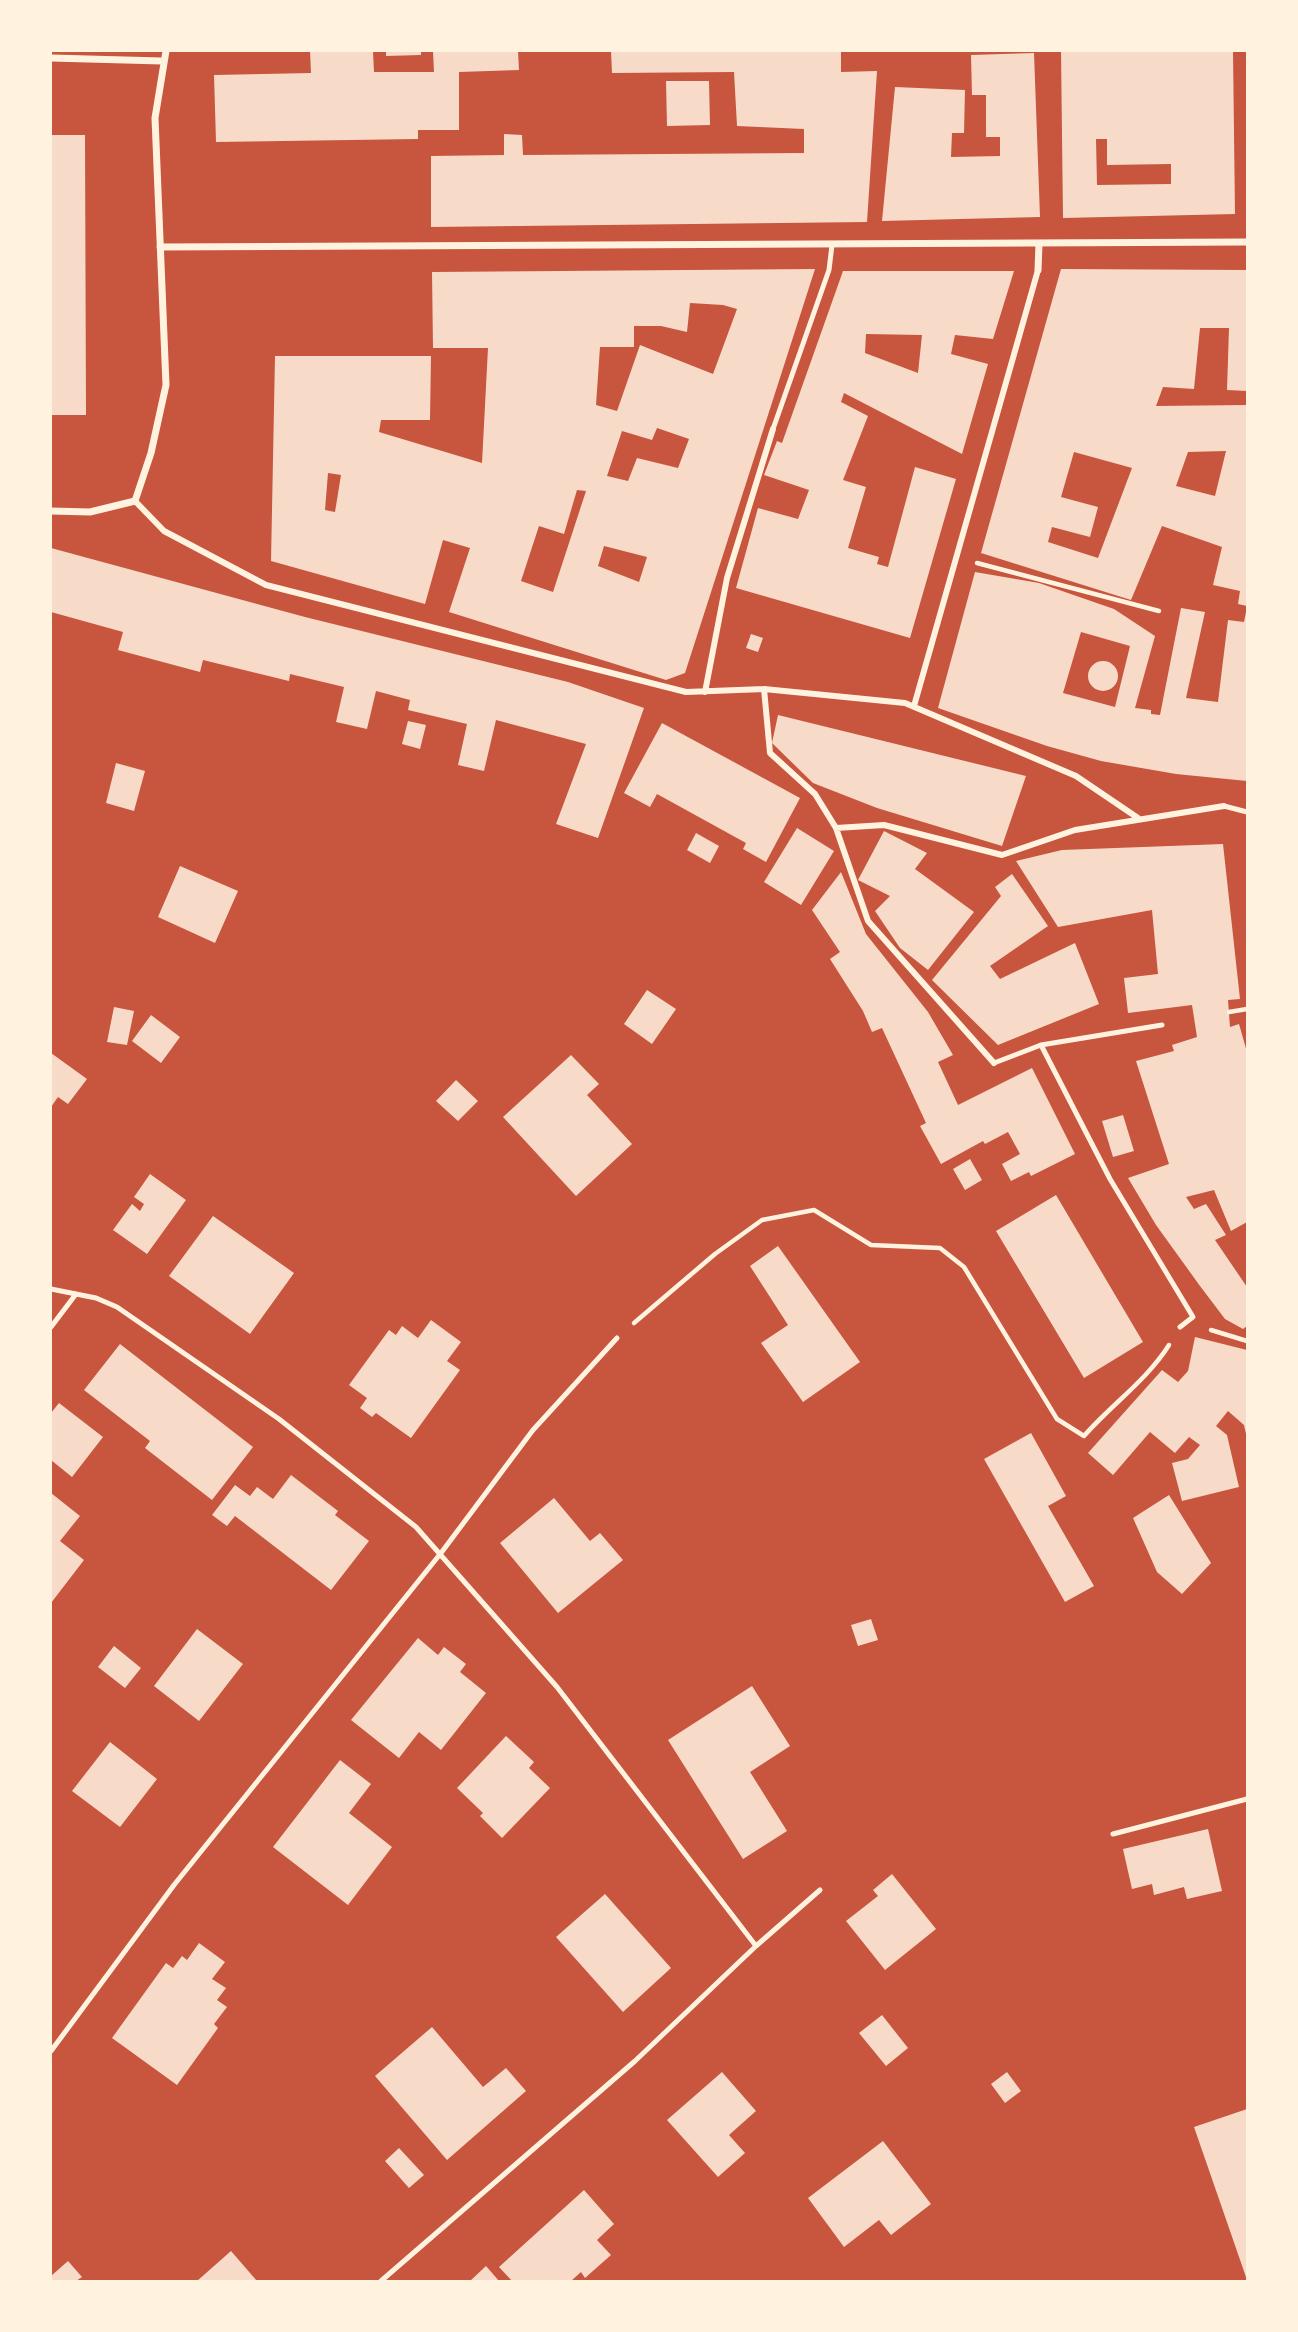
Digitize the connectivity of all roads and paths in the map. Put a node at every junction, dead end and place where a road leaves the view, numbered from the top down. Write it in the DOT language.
graph roads {
  1 [pos="166,51"];
  2 [pos="51,58"];
  3 [pos="162,61"];
  4 [pos="1247,242"];
  5 [pos="1039,244"];
  6 [pos="832,245"];
  7 [pos="160,247"];
  8 [pos="1038,270"];
  9 [pos="772,429"];
  10 [pos="135,502"];
  11 [pos="51,511"];
  12 [pos="956,557"];
  13 [pos="1159,611"];
  14 [pos="764,689"];
  15 [pos="705,692"];
  16 [pos="914,706"];
  17 [pos="1224,806"];
  18 [pos="1247,812"];
  19 [pos="1138,818"];
  20 [pos="836,828"];
  21 [pos="1247,1009"];
  22 [pos="1229,1012"];
  23 [pos="1161,1025"];
  24 [pos="1041,1045"];
  25 [pos="994,1063"];
  26 [pos="51,1289"];
  27 [pos="76,1294"];
  28 [pos="1194,1317"];
  29 [pos="51,1327"];
  30 [pos="1180,1327"];
  31 [pos="617,1338"];
  32 [pos="1247,1341"];
  33 [pos="441,1553"];
  34 [pos="1247,1799"];
  35 [pos="1113,1834"];
  36 [pos="820,1890"];
  37 [pos="756,1945"];
  38 [pos="51,2051"];
  39 [pos="381,2281"];
  1 -- 3 [label="street"];
  2 -- 3 [label="street"];
  3 -- 7 [label="street"];
  4 -- 5 [label="street"];
  5 -- 6 [label="street"];
  5 -- 8 [label="street"];
  6 -- 7 [label="street"];
  6 -- 9 [label="lane"];
  7 -- 10 [label="street"];
  8 -- 12 [label="street"];
  9 -- 15 [label="street"];
  10 -- 11 [label="street"];
  10 -- 15 [label="street"];
  12 -- 13 [label="path"];
  12 -- 16 [label="street"];
  14 -- 15 [label="street"];
  14 -- 16 [label="street"];
  14 -- 20 [label="street"];
  16 -- 19 [label="street"];
  17 -- 18 [label="lane"];
  17 -- 19 [label="street"];
  19 -- 20 [label="street"];
  20 -- 25 [label="street"];
  21 -- 22 [label="path"];
  23 -- 24 [label="lane"];
  24 -- 25 [label="lane"];
  24 -- 28 [label="lane"];
  26 -- 27 [label="lane"];
  27 -- 29 [label="lane"];
  27 -- 33 [label="lane"];
  28 -- 30 [label="lane"];
  28 -- 32 [label="path"];
  30 -- 31 [label="path"];
  31 -- 33 [label="lane"];
  33 -- 37 [label="lane"];
  33 -- 38 [label="lane"];
  34 -- 35 [label="lane"];
  36 -- 37 [label="lane"];
  37 -- 39 [label="lane"];
}
